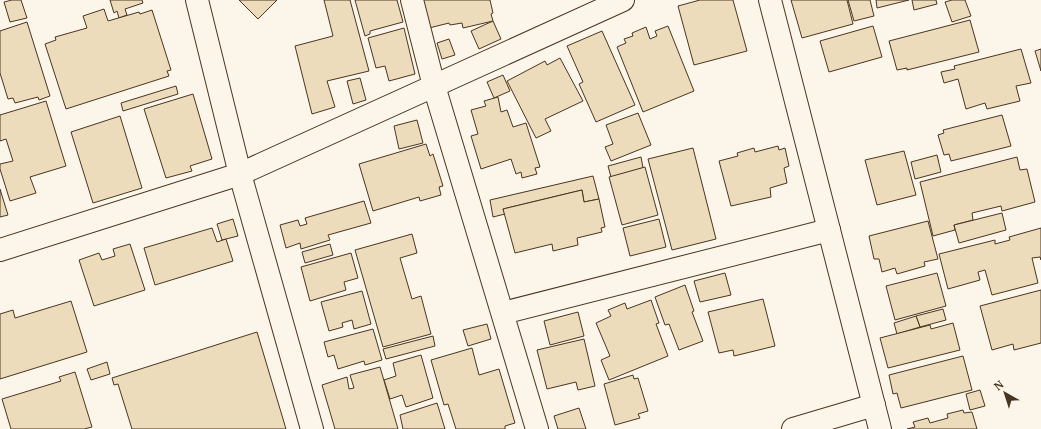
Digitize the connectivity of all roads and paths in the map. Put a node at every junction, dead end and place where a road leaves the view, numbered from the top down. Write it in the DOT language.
graph roads {
  1 [pos="197,0"];
  2 [pos="412,0"];
  3 [pos="623,0"];
  4 [pos="770,0"];
  5 [pos="434,86"];
  6 [pos="240,174"];
  7 [pos="829,230"];
  8 [pos="0,250"];
  9 [pos="503,313"];
  10 [pos="874,405"];
  11 [pos="312,429"];
  12 [pos="537,429"];
  13 [pos="793,429"];
  14 [pos="880,429"];
  1 -- 6 [label="street"];
  2 -- 5 [label="street"];
  3 -- 5 [label="street"];
  4 -- 7 [label="street"];
  5 -- 6 [label="street"];
  5 -- 9 [label="street"];
  6 -- 8 [label="street"];
  6 -- 11 [label="street"];
  7 -- 9 [label="street"];
  7 -- 10 [label="street"];
  9 -- 12 [label="street"];
  10 -- 13 [label="street"];
  10 -- 14 [label="street"];
}
